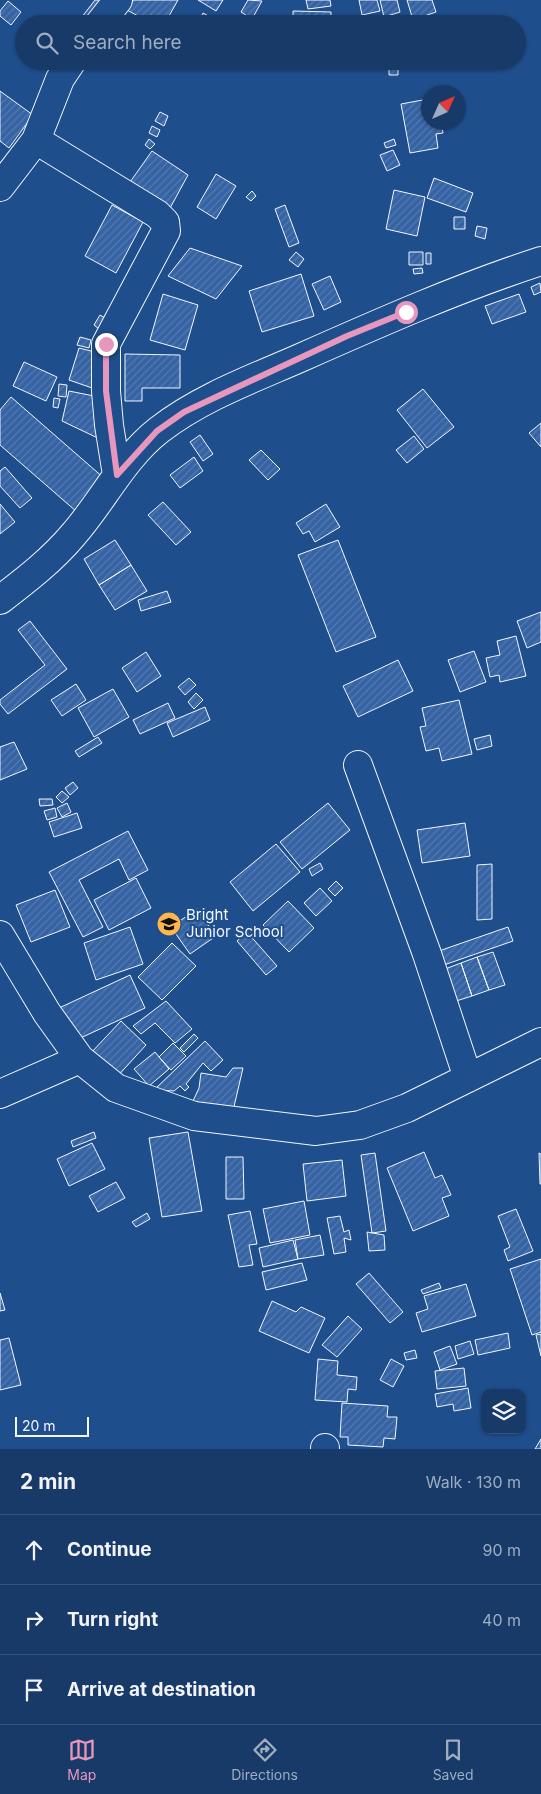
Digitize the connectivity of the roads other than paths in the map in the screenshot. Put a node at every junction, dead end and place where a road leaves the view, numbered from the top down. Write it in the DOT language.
graph roads {
  1 [pos="118,0"];
  2 [pos="106,15"];
  3 [pos="66,70"];
  4 [pos="36,140"];
  5 [pos="0,187"];
  6 [pos="541,261"];
  7 [pos="117,475"];
  8 [pos="0,600"];
  9 [pos="358,765"];
  10 [pos="0,934"];
  11 [pos="541,1042"];
  12 [pos="80,1059"];
  13 [pos="468,1078"];
  14 [pos="0,1094"];
  1 -- 2 [label="street"];
  3 -- 4 [label="street"];
  4 -- 5 [label="street"];
  4 -- 7 [label="street"];
  6 -- 7 [label="street"];
  7 -- 8 [label="street"];
  9 -- 13 [label="street"];
  10 -- 12 [label="street"];
  11 -- 13 [label="street"];
  12 -- 13 [label="street"];
  12 -- 14 [label="street"];
}
